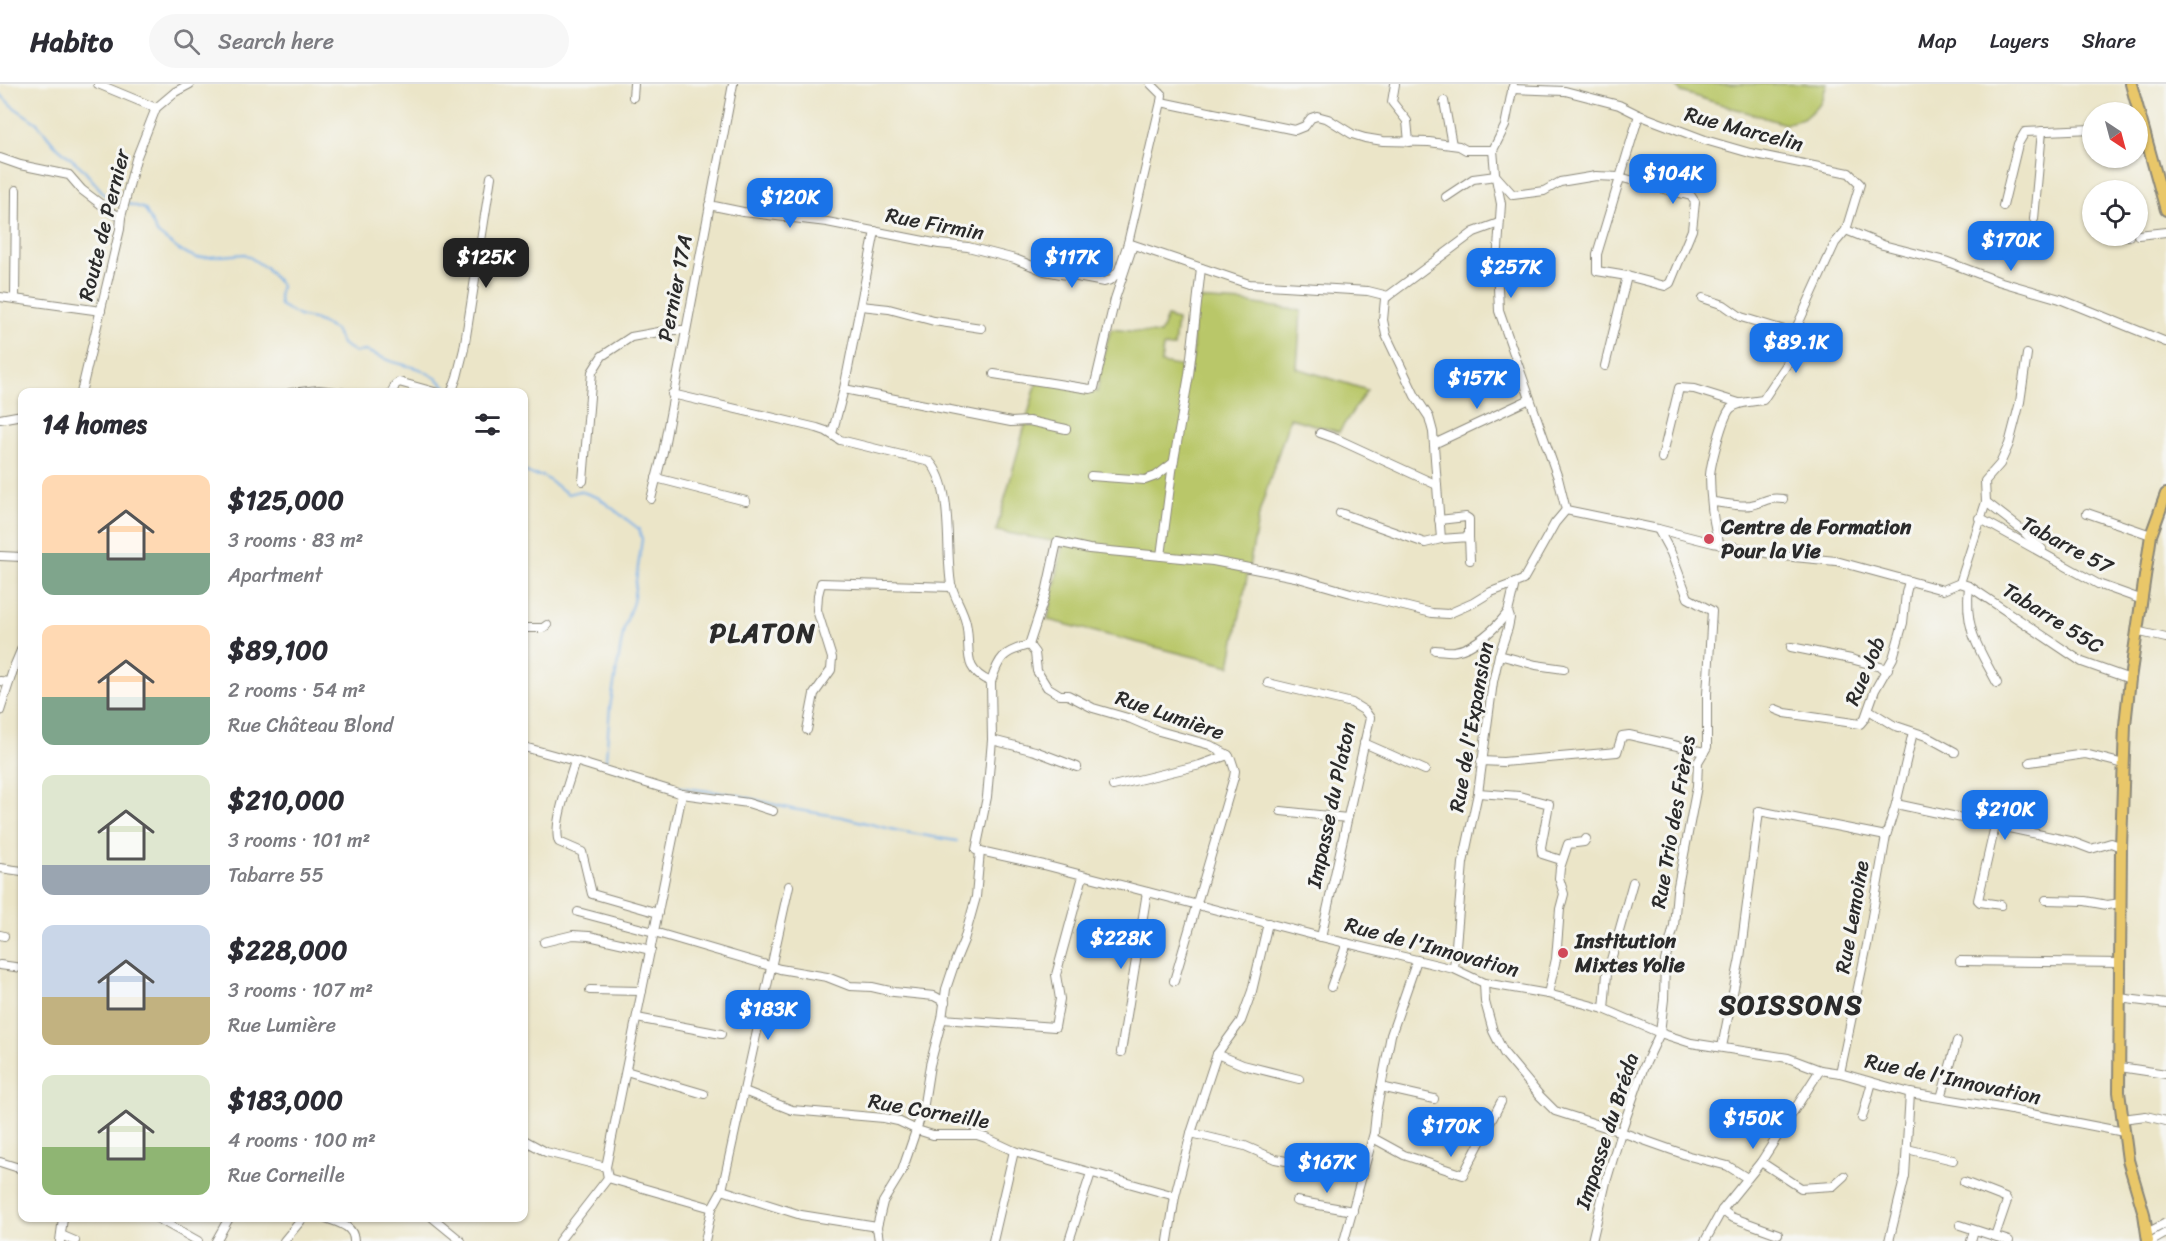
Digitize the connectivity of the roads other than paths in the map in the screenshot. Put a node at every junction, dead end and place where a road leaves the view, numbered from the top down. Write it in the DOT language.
graph roads {
  1 [pos="98,84"];
  2 [pos="190,84"];
  3 [pos="634,84"];
  4 [pos="733,84"];
  5 [pos="1151,84"];
  6 [pos="1395,84"];
  7 [pos="2131,84"];
  8 [pos="1513,86"];
  9 [pos="633,97"];
  10 [pos="1444,101"];
  11 [pos="1161,102"];
  12 [pos="2135,102"];
  13 [pos="156,108"];
  14 [pos="1640,115"];
  15 [pos="2082,129"];
  16 [pos="2042,131"];
  17 [pos="1409,142"];
  18 [pos="1452,145"];
  19 [pos="1493,150"];
  20 [pos="2148,153"];
  21 [pos="0,158"];
  22 [pos="1496,176"];
  23 [pos="491,177"];
  24 [pos="1619,177"];
  25 [pos="16,190"];
  26 [pos="1446,197"];
  27 [pos="708,205"];
  28 [pos="2003,206"];
  29 [pos="2166,210"];
  30 [pos="121,217"];
  31 [pos="2034,219"];
  32 [pos="1499,223"];
  33 [pos="1846,230"];
  34 [pos="875,231"];
  35 [pos="2166,232"];
  36 [pos="2148,234"];
  37 [pos="1130,244"];
  38 [pos="1200,268"];
  39 [pos="1628,276"];
  40 [pos="1388,296"];
  41 [pos="0,297"];
  42 [pos="1703,298"];
  43 [pos="15,299"];
  44 [pos="861,306"];
  45 [pos="101,311"];
  46 [pos="981,328"];
  47 [pos="685,330"];
  48 [pos="1794,333"];
  49 [pos="2166,342"];
  50 [pos="2027,354"];
  51 [pos="1605,366"];
  52 [pos="994,374"];
  53 [pos="82,388"];
  54 [pos="394,388"];
  55 [pos="420,388"];
  56 [pos="453,388"];
  57 [pos="844,389"];
  58 [pos="672,393"];
  59 [pos="1530,399"];
  60 [pos="1739,403"];
  61 [pos="18,416"];
  62 [pos="0,419"];
  63 [pos="1066,429"];
  64 [pos="1320,432"];
  65 [pos="832,434"];
  66 [pos="1434,444"];
  67 [pos="1662,458"];
  68 [pos="1173,463"];
  69 [pos="1091,476"];
  70 [pos="656,478"];
  71 [pos="583,481"];
  72 [pos="1437,485"];
  73 [pos="2166,494"];
  74 [pos="651,499"];
  75 [pos="1784,499"];
  76 [pos="746,501"];
  77 [pos="1713,502"];
  78 [pos="1986,502"];
  79 [pos="1566,510"];
  80 [pos="1340,513"];
  81 [pos="2087,513"];
  82 [pos="1980,518"];
  83 [pos="1440,520"];
  84 [pos="1658,529"];
  85 [pos="2151,535"];
  86 [pos="1469,537"];
  87 [pos="1441,539"];
  88 [pos="1720,544"];
  89 [pos="0,556"];
  90 [pos="1161,556"];
  91 [pos="2049,556"];
  92 [pos="18,557"];
  93 [pos="1470,560"];
  94 [pos="1909,581"];
  95 [pos="1515,583"];
  96 [pos="1960,583"];
  97 [pos="1969,586"];
  98 [pos="952,587"];
  99 [pos="2140,599"];
  100 [pos="1508,612"];
  101 [pos="547,626"];
  102 [pos="528,628"];
  103 [pos="2136,631"];
  104 [pos="2166,638"];
  105 [pos="1029,645"];
  106 [pos="1791,647"];
  107 [pos="1435,650"];
  108 [pos="1498,655"];
  109 [pos="18,658"];
  110 [pos="1564,669"];
  111 [pos="1888,669"];
  112 [pos="2130,679"];
  113 [pos="0,681"];
  114 [pos="991,681"];
  115 [pos="9,682"];
  116 [pos="1268,683"];
  117 [pos="1997,683"];
  118 [pos="1775,710"];
  119 [pos="1869,710"];
  120 [pos="0,711"];
  121 [pos="807,730"];
  122 [pos="1913,732"];
  123 [pos="992,740"];
  124 [pos="1364,743"];
  125 [pos="528,748"];
  126 [pos="1704,752"];
  127 [pos="1955,752"];
  128 [pos="1228,755"];
  129 [pos="1481,760"];
  130 [pos="575,761"];
  131 [pos="2030,762"];
  132 [pos="2124,764"];
  133 [pos="1077,767"];
  134 [pos="1425,770"];
  135 [pos="1113,786"];
  136 [pos="1478,793"];
  137 [pos="682,794"];
  138 [pos="1896,804"];
  139 [pos="773,811"];
  140 [pos="1281,811"];
  141 [pos="1347,818"];
  142 [pos="1995,826"];
  143 [pos="1886,836"];
  144 [pos="1586,838"];
  145 [pos="2121,847"];
  146 [pos="978,851"];
  147 [pos="1561,860"];
  148 [pos="0,868"];
  149 [pos="18,870"];
  150 [pos="1083,876"];
  151 [pos="1633,882"];
  152 [pos="789,886"];
  153 [pos="1147,892"];
  154 [pos="2046,900"];
  155 [pos="2121,903"];
  156 [pos="1197,904"];
  157 [pos="2001,905"];
  158 [pos="578,912"];
  159 [pos="658,913"];
  160 [pos="1268,923"];
  161 [pos="654,932"];
  162 [pos="1321,937"];
  163 [pos="544,942"];
  164 [pos="1347,943"];
  165 [pos="651,950"];
  166 [pos="1417,960"];
  167 [pos="1960,961"];
  168 [pos="2120,963"];
  169 [pos="0,965"];
  170 [pos="771,966"];
  171 [pos="18,967"];
  172 [pos="1454,969"];
  173 [pos="1174,981"];
  174 [pos="1484,983"];
  175 [pos="1330,987"];
  176 [pos="590,990"];
  177 [pos="642,991"];
  178 [pos="1548,994"];
  179 [pos="2119,998"];
  180 [pos="945,1002"];
  181 [pos="2166,1004"];
  182 [pos="1604,1009"];
  183 [pos="637,1018"];
  184 [pos="942,1019"];
  185 [pos="1660,1033"];
  186 [pos="721,1034"];
  187 [pos="1957,1041"];
  188 [pos="1722,1047"];
  189 [pos="1121,1052"];
  190 [pos="1217,1054"];
  191 [pos="2120,1067"];
  192 [pos="1820,1070"];
  193 [pos="626,1071"];
  194 [pos="1840,1073"];
  195 [pos="2166,1074"];
  196 [pos="1299,1079"];
  197 [pos="1872,1082"];
  198 [pos="1381,1087"];
  199 [pos="744,1091"];
  200 [pos="1910,1093"];
  201 [pos="704,1094"];
  202 [pos="1941,1098"];
  203 [pos="1434,1099"];
  204 [pos="1501,1102"];
  205 [pos="1862,1118"];
  206 [pos="2122,1119"];
  207 [pos="2166,1121"];
  208 [pos="917,1130"];
  209 [pos="1621,1132"];
  210 [pos="2124,1132"];
  211 [pos="1191,1133"];
  212 [pos="1373,1138"];
  213 [pos="528,1142"];
  214 [pos="1907,1149"];
  215 [pos="1014,1151"];
  216 [pos="1953,1160"];
  217 [pos="0,1162"];
  218 [pos="1761,1162"];
  219 [pos="18,1167"];
  220 [pos="606,1167"];
  221 [pos="1091,1173"];
  222 [pos="1363,1175"];
  223 [pos="1844,1176"];
  224 [pos="608,1178"];
  225 [pos="1748,1178"];
  226 [pos="1964,1182"];
  227 [pos="722,1190"];
  228 [pos="1175,1196"];
  229 [pos="1296,1201"];
  230 [pos="712,1208"];
  231 [pos="1722,1210"];
  232 [pos="1353,1211"];
  233 [pos="62,1222"];
  234 [pos="164,1222"];
  235 [pos="227,1222"];
  236 [pos="300,1222"];
  237 [pos="336,1222"];
  238 [pos="438,1222"];
  239 [pos="2166,1223"];
  240 [pos="1960,1225"];
  241 [pos="877,1227"];
  242 [pos="1974,1230"];
  243 [pos="2166,1233"];
  244 [pos="1778,1234"];
  245 [pos="1995,1236"];
  246 [pos="60,1238"];
  247 [pos="2149,1238"];
  248 [pos="75,1241"];
  249 [pos="198,1241"];
  250 [pos="216,1241"];
  251 [pos="284,1241"];
  252 [pos="354,1241"];
  253 [pos="461,1241"];
  254 [pos="559,1241"];
  255 [pos="705,1241"];
  256 [pos="879,1241"];
  257 [pos="993,1241"];
  258 [pos="1069,1241"];
  259 [pos="1168,1241"];
  260 [pos="1344,1241"];
  261 [pos="1592,1241"];
  262 [pos="1705,1241"];
  263 [pos="1889,1241"];
  264 [pos="1971,1241"];
  265 [pos="2009,1241"];
  1 -- 13 [label="street"];
  2 -- 13 [label="street"];
  3 -- 9 [label="street"];
  4 -- 27 [label="street, Pernier 17A"];
  5 -- 11 [label="street"];
  6 -- 17 [label="street"];
  7 -- 12 [label="main road"];
  8 -- 14 [label="street, Rue Marcelin"];
  8 -- 19 [label="street"];
  10 -- 18 [label="street"];
  11 -- 17 [label="street"];
  11 -- 37 [label="street"];
  13 -- 30 [label="street, Route de Pernier"];
  14 -- 24 [label="street"];
  14 -- 33 [label="street, Rue Marcelin"];
  15 -- 16 [label="street"];
  16 -- 28 [label="street"];
  16 -- 31 [label="street"];
  17 -- 18 [label="street"];
  18 -- 19 [label="street"];
  19 -- 22 [label="street"];
  20 -- 29 [label="main road"];
  21 -- 30 [label="street"];
  22 -- 24 [label="street"];
  22 -- 26 [label="street"];
  22 -- 32 [label="street"];
  23 -- 56 [label="street"];
  24 -- 39 [label="street"];
  24 -- 39 [label="street"];
  25 -- 43 [label="street"];
  27 -- 34 [label="street, Rue Firmin"];
  27 -- 47 [label="street, Pernier 17A"];
  30 -- 45 [label="street, Route de Pernier"];
  32 -- 40 [label="street"];
  32 -- 59 [label="street"];
  33 -- 48 [label="street"];
  33 -- 49 [label="street"];
  34 -- 37 [label="street, Rue Firmin"];
  34 -- 44 [label="street"];
  35 -- 36 [label="street"];
  37 -- 38 [label="street"];
  37 -- 52 [label="street"];
  38 -- 40 [label="street"];
  38 -- 68 [label="street"];
  39 -- 51 [label="street"];
  40 -- 66 [label="street"];
  41 -- 43 [label="street"];
  42 -- 48 [label="street"];
  43 -- 45 [label="street"];
  44 -- 46 [label="street"];
  44 -- 57 [label="street"];
  45 -- 53 [label="street, Route de Pernier"];
  47 -- 58 [label="street, Pernier 17A"];
  47 -- 71 [label="street"];
  48 -- 60 [label="street"];
  50 -- 78 [label="street"];
  54 -- 55 [label="street"];
  57 -- 63 [label="street"];
  57 -- 65 [label="street"];
  58 -- 65 [label="street"];
  58 -- 70 [label="street, Pernier 17A"];
  59 -- 66 [label="street"];
  59 -- 79 [label="street"];
  60 -- 67 [label="street"];
  60 -- 77 [label="street"];
  61 -- 62 [label="street"];
  64 -- 72 [label="street"];
  65 -- 98 [label="street"];
  66 -- 72 [label="street"];
  68 -- 69 [label="street"];
  68 -- 90 [label="street"];
  70 -- 74 [label="street, Pernier 17A"];
  70 -- 76 [label="street"];
  72 -- 83 [label="street"];
  73 -- 85 [label="main road"];
  75 -- 77 [label="street"];
  77 -- 88 [label="street"];
  78 -- 82 [label="street"];
  78 -- 91 [label="street"];
  79 -- 84 [label="street"];
  79 -- 95 [label="street, Rue de l'Expansion"];
  80 -- 87 [label="street"];
  81 -- 85 [label="street"];
  82 -- 91 [label="street, Tabarre 57"];
  82 -- 96 [label="street"];
  83 -- 86 [label="street"];
  83 -- 87 [label="street"];
  84 -- 88 [label="street"];
  84 -- 126 [label="street, Rue Trio des Frères"];
  85 -- 99 [label="main road"];
  86 -- 87 [label="street"];
  86 -- 93 [label="street"];
  88 -- 94 [label="street"];
  89 -- 92 [label="street"];
  90 -- 95 [label="street"];
  90 -- 105 [label="street"];
  91 -- 99 [label="street, Tabarre 57"];
  94 -- 96 [label="street"];
  94 -- 111 [label="street, Rue Job"];
  95 -- 100 [label="street, Rue de l'Expansion"];
  96 -- 97 [label="street, Tabarre 55C"];
  97 -- 112 [label="street, Tabarre 55C"];
  97 -- 117 [label="street"];
  98 -- 114 [label="street"];
  98 -- 121 [label="street"];
  99 -- 103 [label="main road"];
  100 -- 107 [label="street"];
  100 -- 108 [label="street, Rue de l'Expansion"];
  101 -- 102 [label="street"];
  103 -- 104 [label="street"];
  103 -- 112 [label="main road"];
  105 -- 114 [label="street"];
  105 -- 128 [label="street, Rue Lumière"];
  106 -- 111 [label="street"];
  108 -- 110 [label="street"];
  108 -- 129 [label="street, Rue de l'Expansion"];
  109 -- 115 [label="street"];
  111 -- 119 [label="street, Rue Job"];
  112 -- 132 [label="main road"];
  113 -- 115 [label="street"];
  114 -- 123 [label="street"];
  115 -- 120 [label="street"];
  116 -- 124 [label="street, Impasse du Platon"];
  118 -- 119 [label="street, Rue Job"];
  119 -- 122 [label="street"];
  122 -- 127 [label="street"];
  122 -- 138 [label="street, Rue Lemoine"];
  123 -- 133 [label="street"];
  123 -- 146 [label="street"];
  124 -- 134 [label="street"];
  124 -- 141 [label="street, Impasse du Platon"];
  125 -- 130 [label="street"];
  126 -- 129 [label="street"];
  126 -- 185 [label="street, Rue Trio des Frères"];
  128 -- 135 [label="street"];
  128 -- 156 [label="street, Rue Lumière"];
  129 -- 136 [label="street, Rue de l'Expansion"];
  130 -- 137 [label="street"];
  130 -- 159 [label="street"];
  131 -- 132 [label="street"];
  132 -- 145 [label="main road"];
  136 -- 147 [label="street"];
  136 -- 172 [label="street, Rue de l'Expansion"];
  137 -- 139 [label="street"];
  137 -- 159 [label="street"];
  138 -- 142 [label="street"];
  138 -- 143 [label="street, Rue Lemoine"];
  140 -- 141 [label="street"];
  141 -- 162 [label="street, Impasse du Platon"];
  142 -- 145 [label="street"];
  142 -- 157 [label="street"];
  143 -- 188 [label="street"];
  143 -- 194 [label="street, Rue Lemoine"];
  144 -- 147 [label="street"];
  145 -- 155 [label="main road"];
  146 -- 150 [label="street, Rue de l'Innovation"];
  146 -- 180 [label="street"];
  147 -- 178 [label="street"];
  148 -- 149 [label="street"];
  150 -- 153 [label="street, Rue de l'Innovation"];
  150 -- 184 [label="street"];
  151 -- 182 [label="street"];
  152 -- 170 [label="street"];
  153 -- 156 [label="street, Rue de l'Innovation"];
  153 -- 189 [label="street"];
  154 -- 155 [label="street"];
  155 -- 168 [label="main road"];
  156 -- 160 [label="street, Rue de l'Innovation"];
  156 -- 173 [label="street, Rue Lumière"];
  158 -- 161 [label="street"];
  159 -- 161 [label="street"];
  160 -- 162 [label="street, Rue de l'Innovation"];
  160 -- 190 [label="street"];
  161 -- 165 [label="street"];
  161 -- 170 [label="street"];
  162 -- 164 [label="street, Rue de l'Innovation"];
  163 -- 165 [label="street"];
  164 -- 166 [label="street, Rue de l'Innovation"];
  164 -- 175 [label="street"];
  165 -- 177 [label="street"];
  166 -- 172 [label="street, Rue de l'Innovation"];
  166 -- 198 [label="street"];
  167 -- 168 [label="street"];
  168 -- 179 [label="main road"];
  169 -- 171 [label="street"];
  170 -- 180 [label="street"];
  170 -- 199 [label="street"];
  172 -- 174 [label="street, Rue de l'Innovation"];
  174 -- 178 [label="street, Rue de l'Innovation"];
  174 -- 209 [label="street"];
  176 -- 177 [label="street"];
  177 -- 183 [label="street"];
  178 -- 182 [label="street, Rue de l'Innovation"];
  179 -- 181 [label="street"];
  179 -- 191 [label="main road"];
  180 -- 184 [label="street"];
  182 -- 185 [label="street, Rue de l'Innovation"];
  183 -- 186 [label="street"];
  183 -- 193 [label="street"];
  184 -- 208 [label="street"];
  185 -- 188 [label="street, Rue de l'Innovation"];
  185 -- 209 [label="street, Impasse du Bréda"];
  187 -- 202 [label="street"];
  188 -- 192 [label="street, Rue de l'Innovation"];
  190 -- 196 [label="street"];
  190 -- 211 [label="street"];
  191 -- 195 [label="street"];
  191 -- 206 [label="main road"];
  192 -- 194 [label="street, Rue de l'Innovation"];
  192 -- 218 [label="street"];
  193 -- 201 [label="street"];
  193 -- 220 [label="street"];
  194 -- 197 [label="street, Rue de l'Innovation"];
  197 -- 200 [label="street, Rue de l'Innovation"];
  197 -- 205 [label="street"];
  198 -- 203 [label="street"];
  198 -- 212 [label="street"];
  199 -- 208 [label="street, Rue Corneille"];
  199 -- 227 [label="street"];
  200 -- 202 [label="street, Rue de l'Innovation"];
  200 -- 214 [label="street"];
  202 -- 210 [label="street, Rue de l'Innovation"];
  204 -- 212 [label="street"];
  206 -- 207 [label="street"];
  206 -- 210 [label="main road"];
  208 -- 215 [label="street, Rue Corneille"];
  208 -- 241 [label="street"];
  209 -- 225 [label="street"];
  209 -- 261 [label="street, Impasse du Bréda"];
  210 -- 247 [label="main road"];
  211 -- 222 [label="street"];
  211 -- 228 [label="street"];
  212 -- 222 [label="street"];
  213 -- 220 [label="street"];
  214 -- 216 [label="street"];
  214 -- 263 [label="street"];
  215 -- 221 [label="street, Rue Corneille"];
  215 -- 257 [label="street"];
  217 -- 219 [label="street"];
  218 -- 223 [label="street"];
  218 -- 225 [label="street"];
  220 -- 224 [label="street"];
  221 -- 228 [label="street, Rue Corneille"];
  221 -- 258 [label="street"];
  222 -- 232 [label="street"];
  224 -- 230 [label="street"];
  224 -- 254 [label="street"];
  225 -- 231 [label="street"];
  226 -- 245 [label="street"];
  227 -- 230 [label="street"];
  227 -- 241 [label="street"];
  228 -- 259 [label="street"];
  229 -- 232 [label="street"];
  230 -- 255 [label="street"];
  231 -- 244 [label="street"];
  231 -- 262 [label="street"];
  232 -- 260 [label="street"];
  233 -- 246 [label="street"];
  234 -- 249 [label="street"];
  235 -- 250 [label="street"];
  236 -- 251 [label="street"];
  237 -- 252 [label="street"];
  238 -- 253 [label="street"];
  239 -- 247 [label="street"];
  240 -- 242 [label="street"];
  241 -- 256 [label="street"];
  242 -- 245 [label="street"];
  242 -- 264 [label="street"];
  243 -- 247 [label="street"];
  245 -- 265 [label="street"];
  246 -- 248 [label="street"];
}
